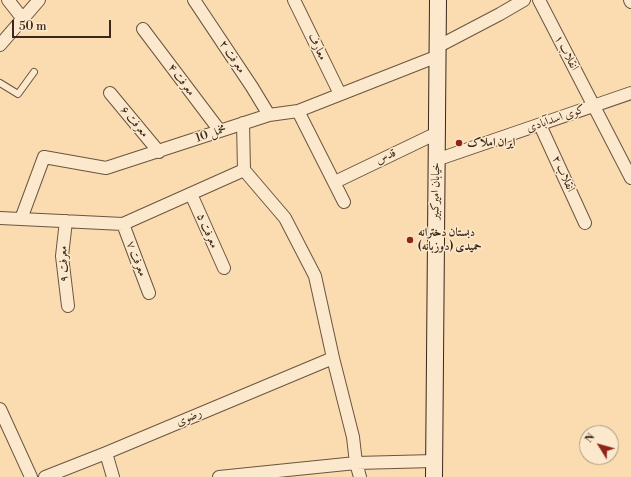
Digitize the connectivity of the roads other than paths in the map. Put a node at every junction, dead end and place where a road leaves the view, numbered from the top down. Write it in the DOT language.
graph roads {
  1 [pos="7,0"];
  2 [pos="39,0"];
  3 [pos="194,0"];
  4 [pos="294,0"];
  5 [pos="438,0"];
  6 [pos="524,0"];
  7 [pos="538,0"];
  8 [pos="0,2"];
  9 [pos="23,19"];
  10 [pos="143,29"];
  11 [pos="0,45"];
  12 [pos="437,51"];
  13 [pos="34,72"];
  14 [pos="0,83"];
  15 [pos="110,93"];
  16 [pos="631,93"];
  17 [pos="340,94"];
  18 [pos="594,106"];
  19 [pos="298,111"];
  20 [pos="269,115"];
  21 [pos="243,123"];
  22 [pos="540,124"];
  23 [pos="220,131"];
  24 [pos="436,133"];
  25 [pos="159,152"];
  26 [pos="436,160"];
  27 [pos="244,170"];
  28 [pos="631,178"];
  29 [pos="335,182"];
  30 [pos="191,194"];
  31 [pos="344,202"];
  32 [pos="0,218"];
  33 [pos="21,219"];
  34 [pos="66,221"];
  35 [pos="585,223"];
  36 [pos="123,224"];
  37 [pos="224,268"];
  38 [pos="149,293"];
  39 [pos="68,306"];
  40 [pos="333,358"];
  41 [pos="0,410"];
  42 [pos="106,454"];
  43 [pos="356,463"];
  44 [pos="434,469"];
  45 [pos="31,477"];
  46 [pos="45,477"];
  47 [pos="113,477"];
  48 [pos="219,477"];
  49 [pos="360,477"];
  1 -- 8 [label="street"];
  1 -- 9 [label="street"];
  2 -- 9 [label="street"];
  3 -- 20 [label="street, معرفت ۲"];
  4 -- 17 [label="street, معارف"];
  5 -- 12 [label="main road, خیابان امیرکبیر"];
  6 -- 12 [label="street, مخمل 10"];
  7 -- 18 [label="street, انقلاب ۱"];
  9 -- 11 [label="street"];
  10 -- 23 [label="street, معرفت ۴"];
  12 -- 17 [label="street, مخمل 10"];
  12 -- 24 [label="main road, خیابان امیرکبیر"];
  13 -- 14 [label="lane"];
  15 -- 25 [label="street, معرفت ۶"];
  16 -- 18 [label="street, کوی اسدآبادی"];
  17 -- 19 [label="street, مخمل 10"];
  18 -- 22 [label="street, کوی اسدآبادی"];
  18 -- 28 [label="street, انقلاب ۱"];
  19 -- 20 [label="street, مخمل 10"];
  19 -- 29 [label="street"];
  20 -- 21 [label="street, مخمل 10"];
  21 -- 23 [label="street, مخمل 10"];
  21 -- 27 [label="street"];
  22 -- 26 [label="street, کوی اسدآبادی"];
  22 -- 35 [label="street, انقلاب ۲"];
  23 -- 25 [label="street, مخمل 10"];
  24 -- 26 [label="main road, خیابان امیرکبیر"];
  24 -- 29 [label="street, قدس"];
  25 -- 33 [label="street, مخمل 10"];
  26 -- 44 [label="main road, خیابان امیرکبیر"];
  27 -- 30 [label="street"];
  27 -- 40 [label="street"];
  29 -- 31 [label="street"];
  30 -- 36 [label="street"];
  30 -- 37 [label="street, معرفت ۵"];
  32 -- 33 [label="street"];
  33 -- 34 [label="street"];
  34 -- 36 [label="street"];
  34 -- 39 [label="street, معرفت ۹"];
  36 -- 38 [label="street, معرفت ۷"];
  40 -- 42 [label="street, رضوی"];
  40 -- 43 [label="street"];
  41 -- 45 [label="street"];
  42 -- 46 [label="street, رضوی"];
  42 -- 47 [label="street"];
  43 -- 44 [label="street"];
  43 -- 48 [label="street"];
  43 -- 49 [label="street"];
}
